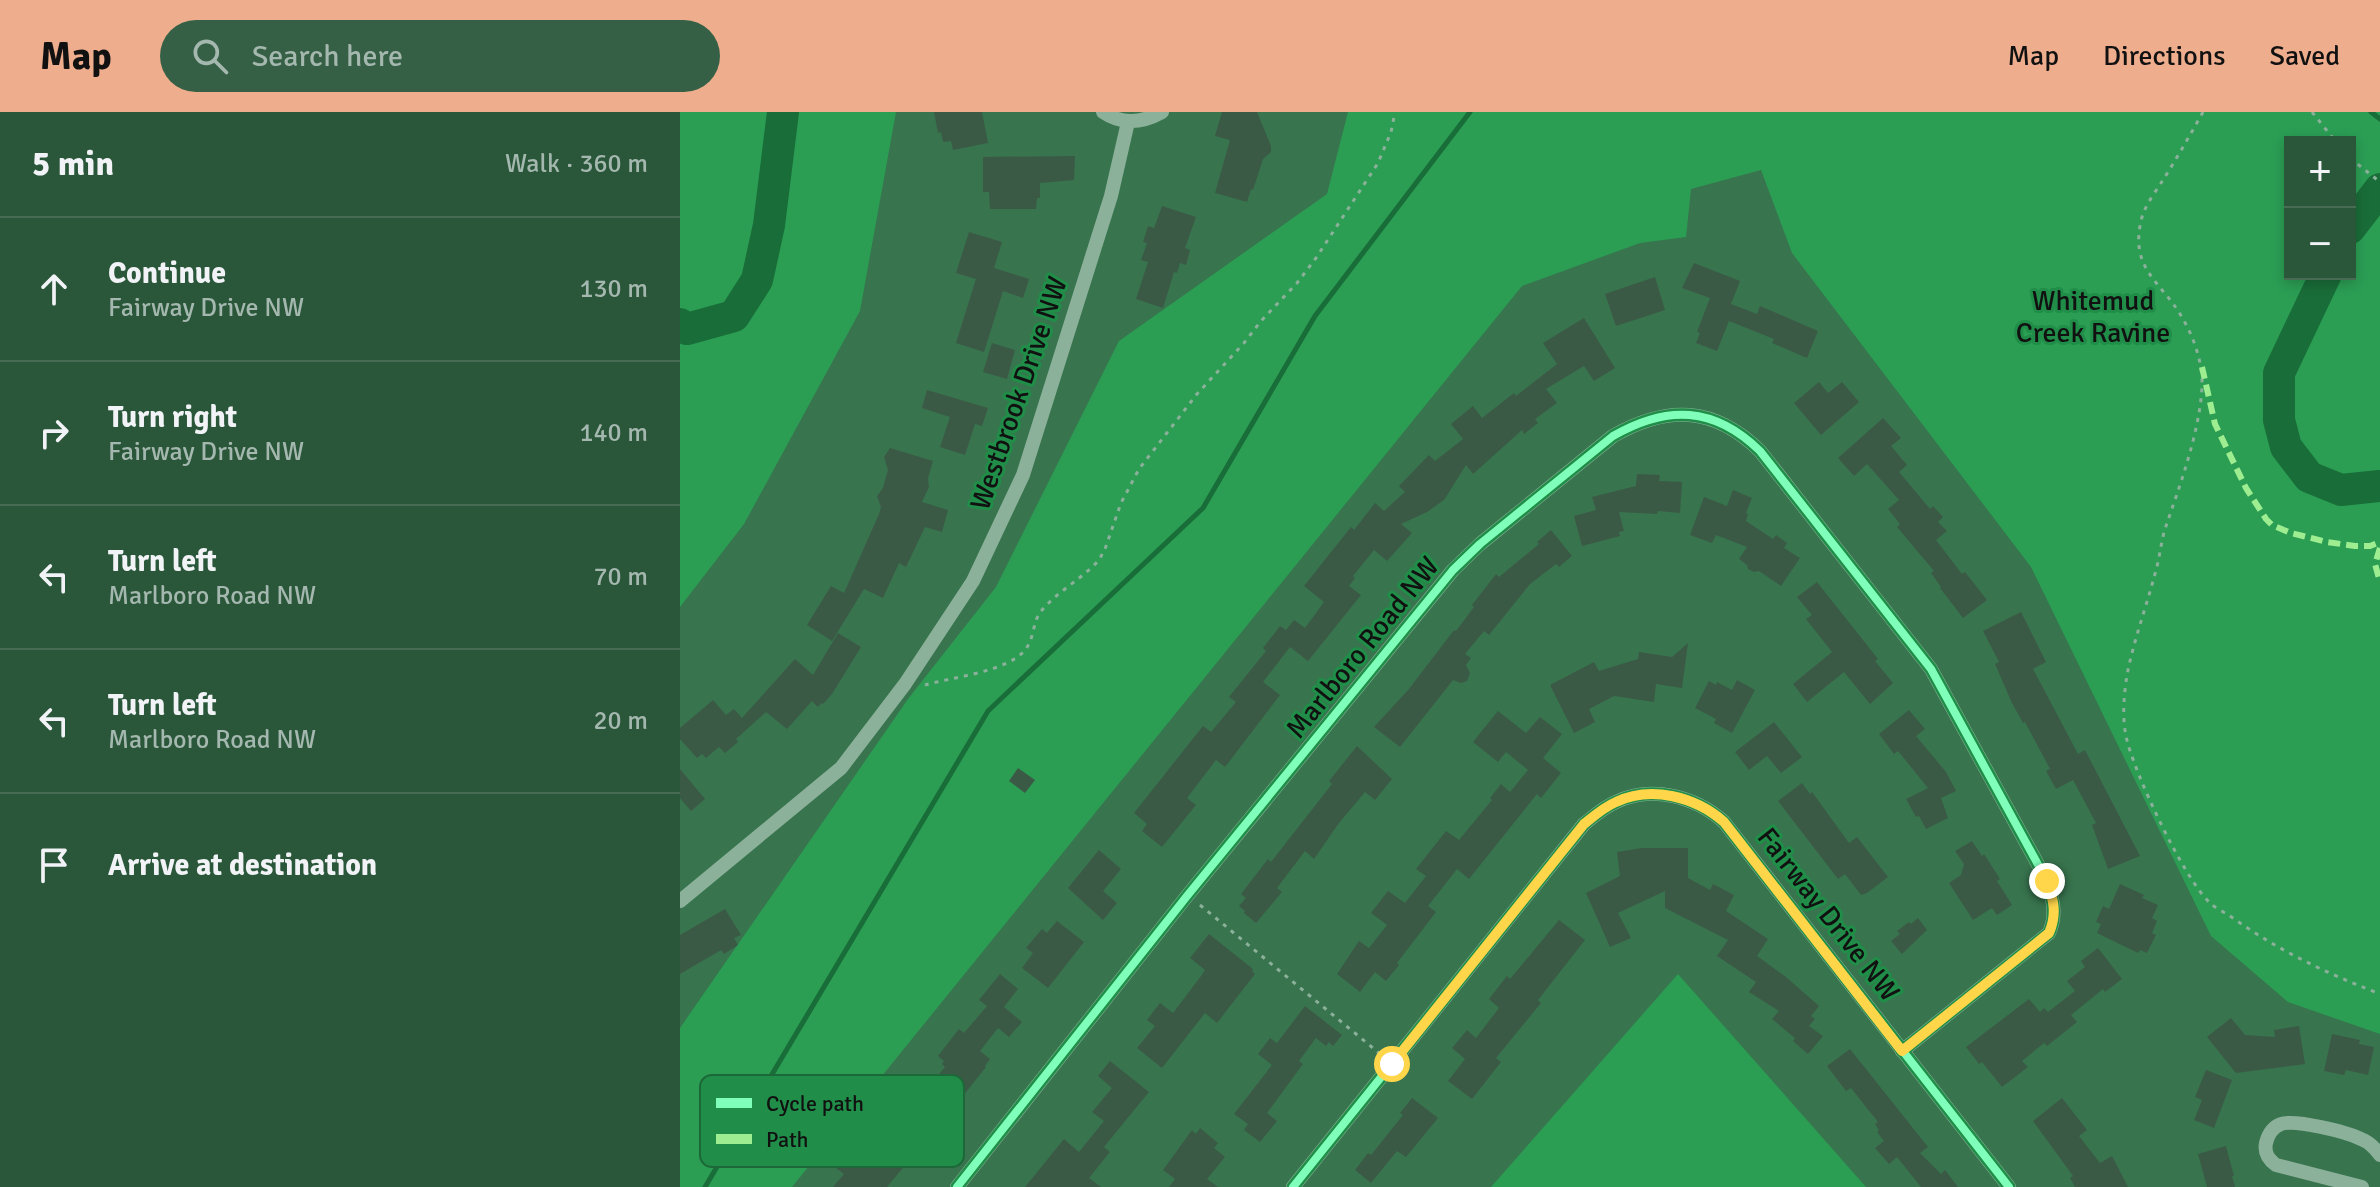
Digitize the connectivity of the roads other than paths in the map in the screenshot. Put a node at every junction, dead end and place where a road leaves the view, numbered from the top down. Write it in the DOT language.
graph roads {
  1 [pos="1103,112"];
  2 [pos="1162,112"];
  3 [pos="1128,122"];
  4 [pos="680,901"];
  5 [pos="1902,1051"];
  6 [pos="2380,1155"];
  7 [pos="957,1187"];
  8 [pos="1293,1187"];
  9 [pos="2009,1187"];
  10 [pos="2362,1187"];
  1 -- 3 [label="street"];
  2 -- 3 [label="street"];
  3 -- 4 [label="street, Westbrook Drive NW"];
  5 -- 7 [label="street, Marlboro Road NW"];
  5 -- 8 [label="street, Fairway Drive NW"];
  5 -- 9 [label="street, Fairway Drive NW"];
  6 -- 10 [label="street"];
}
